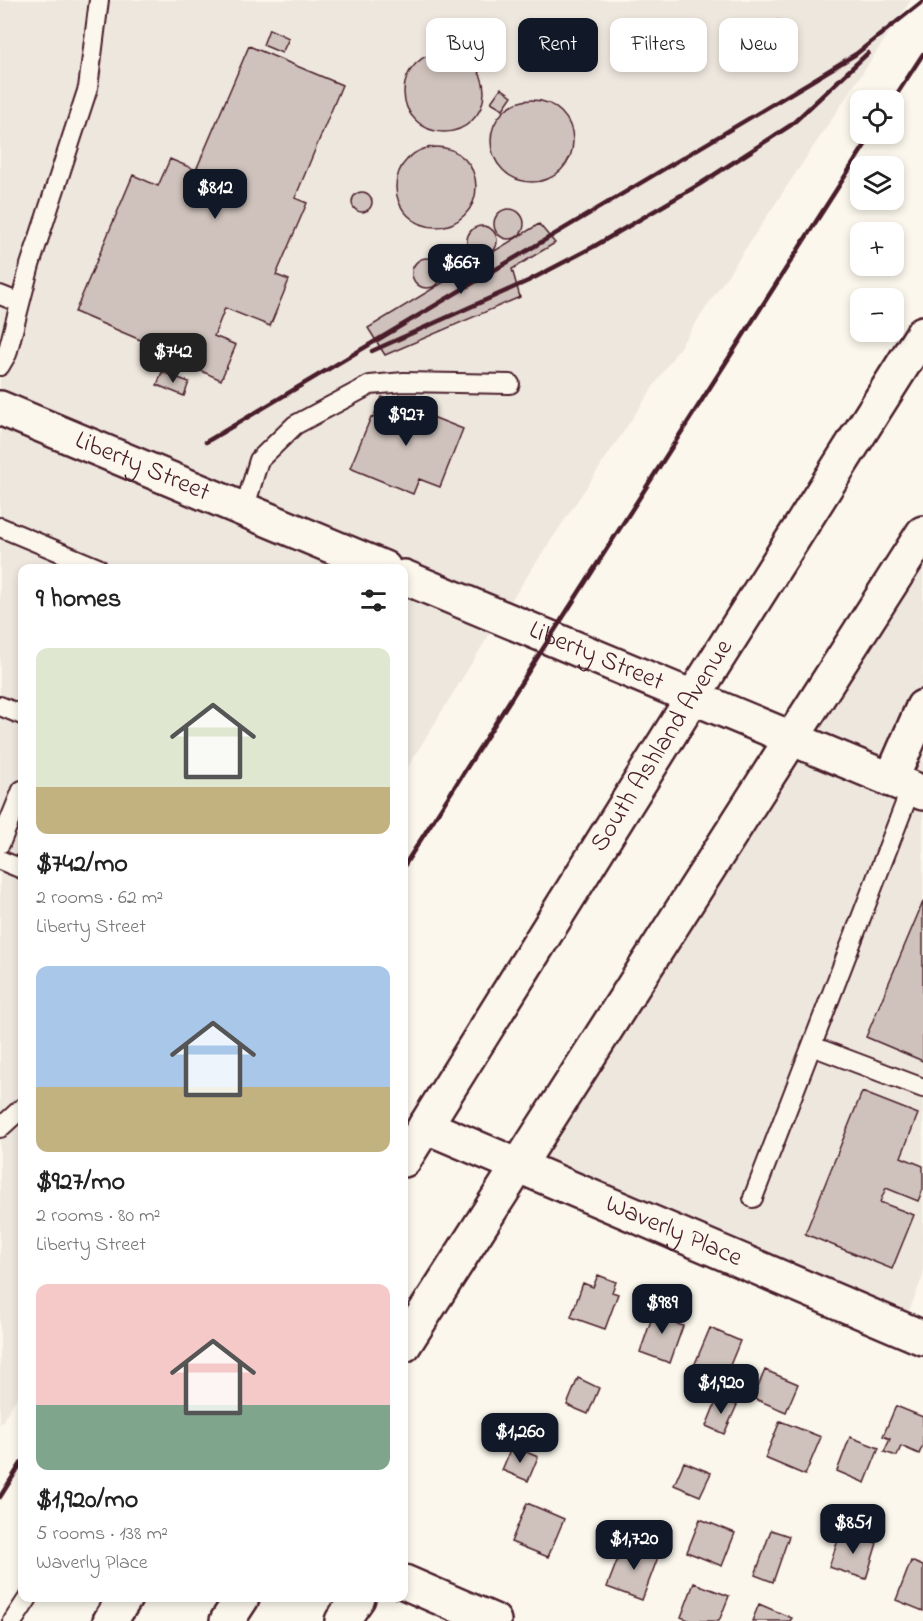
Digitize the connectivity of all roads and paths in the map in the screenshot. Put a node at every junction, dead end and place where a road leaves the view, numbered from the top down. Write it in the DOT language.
graph roads {
  1 [pos="99,0"];
  2 [pos="0,295"];
  3 [pos="20,303"];
  4 [pos="923,333"];
  5 [pos="0,366"];
  6 [pos="510,384"];
  7 [pos="0,408"];
  8 [pos="244,510"];
  9 [pos="0,527"];
  10 [pos="923,533"];
  11 [pos="335,559"];
  12 [pos="88,564"];
  13 [pos="362,564"];
  14 [pos="408,579"];
  15 [pos="693,697"];
  16 [pos="0,706"];
  17 [pos="923,707"];
  18 [pos="18,713"];
  19 [pos="791,738"];
  20 [pos="909,787"];
  21 [pos="18,800"];
  22 [pos="0,844"];
  23 [pos="0,860"];
  24 [pos="18,867"];
  25 [pos="812,1046"];
  26 [pos="923,1088"];
  27 [pos="18,1112"];
  28 [pos="425,1126"];
  29 [pos="0,1128"];
  30 [pos="408,1154"];
  31 [pos="518,1165"];
  32 [pos="753,1198"];
  33 [pos="923,1338"];
  34 [pos="408,1339"];
  35 [pos="408,1584"];
  36 [pos="25,1602"];
  37 [pos="122,1602"];
  38 [pos="239,1602"];
  39 [pos="355,1602"];
  40 [pos="13,1621"];
  41 [pos="110,1621"];
  42 [pos="227,1621"];
  43 [pos="342,1621"];
  44 [pos="494,1621"];
  1 -- 3 [label="lane"];
  2 -- 3 [label="lane"];
  3 -- 5 [label="lane"];
  4 -- 15 [label="main road, South Ashland Avenue"];
  6 -- 8 [label="lane"];
  7 -- 8 [label="main road, Liberty Street"];
  8 -- 11 [label="main road, Liberty Street"];
  9 -- 12 [label="lane"];
  10 -- 19 [label="main road"];
  11 -- 13 [label="main road, Liberty Street"];
  14 -- 15 [label="main road, Liberty Street"];
  15 -- 19 [label="main road, Liberty Street"];
  15 -- 28 [label="main road, South Ashland Avenue"];
  16 -- 18 [label="lane"];
  17 -- 20 [label="main road"];
  19 -- 20 [label="main road, Liberty Street"];
  19 -- 31 [label="main road"];
  20 -- 25 [label="lane"];
  21 -- 22 [label="lane"];
  23 -- 24 [label="lane"];
  25 -- 26 [label="lane"];
  25 -- 32 [label="lane"];
  27 -- 29 [label="lane"];
  28 -- 30 [label="main road, South Ashland Avenue"];
  28 -- 31 [label="main road, Waverly Place"];
  31 -- 33 [label="main road, Waverly Place"];
  31 -- 34 [label="main road"];
  35 -- 44 [label="main road"];
  36 -- 40 [label="lane"];
  37 -- 41 [label="main road"];
  38 -- 42 [label="main road"];
  39 -- 43 [label="main road"];
}
